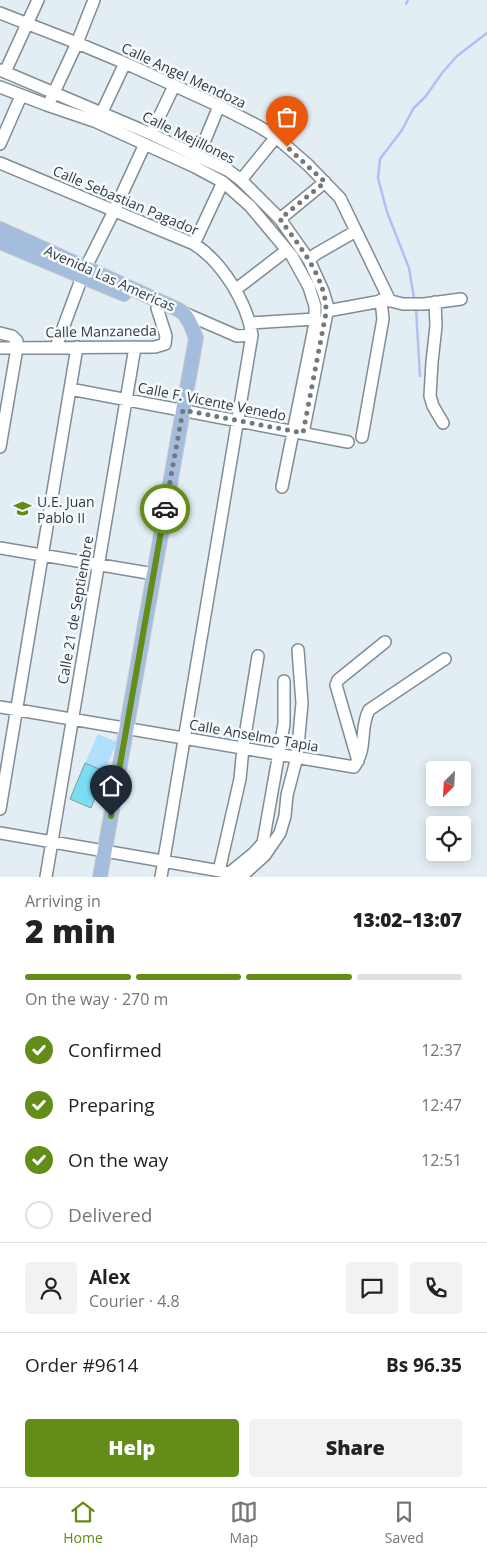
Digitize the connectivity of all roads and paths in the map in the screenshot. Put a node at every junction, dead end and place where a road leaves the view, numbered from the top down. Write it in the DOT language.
graph roads {
  1 [pos="38,0"];
  2 [pos="94,0"];
  3 [pos="0,13"];
  4 [pos="28,24"];
  5 [pos="77,43"];
  6 [pos="125,63"];
  7 [pos="3,71"];
  8 [pos="174,86"];
  9 [pos="0,87"];
  10 [pos="54,93"];
  11 [pos="21,96"];
  12 [pos="47,105"];
  13 [pos="219,106"];
  14 [pos="102,112"];
  15 [pos="276,138"];
  16 [pos="148,139"];
  17 [pos="0,144"];
  18 [pos="197,155"];
  19 [pos="0,163"];
  20 [pos="241,180"];
  21 [pos="223,182"];
  22 [pos="325,182"];
  23 [pos="114,210"];
  24 [pos="280,219"];
  25 [pos="0,229"];
  26 [pos="356,231"];
  27 [pos="0,242"];
  28 [pos="194,244"];
  29 [pos="287,250"];
  30 [pos="309,260"];
  31 [pos="84,272"];
  32 [pos="235,290"];
  33 [pos="461,298"];
  34 [pos="385,300"];
  35 [pos="435,302"];
  36 [pos="157,308"];
  37 [pos="327,310"];
  38 [pos="184,313"];
  39 [pos="315,319"];
  40 [pos="250,323"];
  41 [pos="0,333"];
  42 [pos="252,335"];
  43 [pos="196,338"];
  44 [pos="56,347"];
  45 [pos="78,347"];
  46 [pos="135,347"];
  47 [pos="0,348"];
  48 [pos="17,348"];
  49 [pos="70,389"];
  50 [pos="126,400"];
  51 [pos="183,410"];
  52 [pos="238,421"];
  53 [pos="443,423"];
  54 [pos="298,432"];
  55 [pos="362,436"];
  56 [pos="348,442"];
  57 [pos="0,446"];
  58 [pos="282,487"];
  59 [pos="0,548"];
  60 [pos="42,555"];
  61 [pos="98,564"];
  62 [pos="154,574"];
  63 [pos="385,642"];
  64 [pos="298,650"];
  65 [pos="258,656"];
  66 [pos="446,659"];
  67 [pos="284,680"];
  68 [pos="0,707"];
  69 [pos="17,710"];
  70 [pos="72,719"];
  71 [pos="126,728"];
  72 [pos="184,738"];
  73 [pos="243,748"];
  74 [pos="280,755"];
  75 [pos="297,757"];
  76 [pos="358,761"];
  77 [pos="0,809"];
  78 [pos="0,833"];
  79 [pos="52,842"];
  80 [pos="106,850"];
  81 [pos="164,861"];
  82 [pos="224,874"];
  83 [pos="242,876"];
  84 [pos="46,877"];
  85 [pos="100,877"];
  86 [pos="161,877"];
  1 -- 4 [label="street"];
  2 -- 5 [label="street"];
  3 -- 4 [label="street, Calle Angel Mendoza"];
  4 -- 5 [label="street, Calle Angel Mendoza"];
  4 -- 7 [label="street"];
  5 -- 6 [label="street, Calle Angel Mendoza"];
  5 -- 10 [label="street"];
  6 -- 8 [label="street, Calle Angel Mendoza"];
  6 -- 14 [label="street"];
  7 -- 10 [label="street, Calle Mejillones"];
  8 -- 13 [label="street, Calle Angel Mendoza"];
  8 -- 16 [label="street"];
  9 -- 11 [label="street, Calle Mejillones"];
  10 -- 12 [label="street"];
  10 -- 14 [label="street, Calle Mejillones"];
  11 -- 12 [label="street, Calle Mejillones"];
  11 -- 17 [label="street"];
  12 -- 16 [label="street, Calle Mejillones"];
  13 -- 15 [label="street, Calle Angel Mendoza"];
  13 -- 18 [label="street"];
  14 -- 16 [label="street, Calle Mejillones"];
  15 -- 20 [label="street"];
  15 -- 22 [label="street, Calle Angel Mendoza"];
  16 -- 18 [label="street, Calle Mejillones"];
  16 -- 21 [label="street, Calle Mejillones"];
  16 -- 23 [label="street"];
  18 -- 20 [label="street, Calle Mejillones"];
  19 -- 23 [label="street, Calle Sebastian Pagador"];
  20 -- 24 [label="street, Calle Mejillones"];
  21 -- 28 [label="street"];
  21 -- 29 [label="street, Calle Mejillones"];
  22 -- 24 [label="street"];
  22 -- 26 [label="street, Calle Angel Mendoza"];
  23 -- 28 [label="street, Calle Sebastian Pagador"];
  23 -- 31 [label="street"];
  24 -- 30 [label="street, Calle Mejillones"];
  25 -- 31 [label="main road, Avenida Las Americas"];
  26 -- 30 [label="street"];
  26 -- 34 [label="street, Calle Angel Mendoza"];
  27 -- 31 [label="main road, Avenida Las Americas"];
  28 -- 32 [label="street, Calle Sebastian Pagador"];
  29 -- 32 [label="street"];
  29 -- 39 [label="street, Calle Mejillones"];
  30 -- 37 [label="street, Calle Mejillones"];
  31 -- 36 [label="main road, Avenida Las Americas"];
  31 -- 38 [label="main road, Avenida Las Americas"];
  31 -- 44 [label="street"];
  32 -- 40 [label="street, Calle Sebastian Pagador"];
  33 -- 35 [label="street"];
  34 -- 35 [label="street"];
  34 -- 37 [label="street"];
  34 -- 55 [label="street"];
  35 -- 53 [label="street"];
  36 -- 43 [label="main road, Avenida Las Americas"];
  36 -- 46 [label="street, Calle Manzaneda"];
  37 -- 54 [label="street, Calle Mejillones"];
  38 -- 42 [label="street"];
  38 -- 43 [label="main road, Avenida Las Americas"];
  39 -- 40 [label="street"];
  39 -- 54 [label="street, Calle Mejillones"];
  40 -- 42 [label="street, Calle Sebastian Pagador"];
  41 -- 48 [label="street"];
  42 -- 52 [label="street, Calle Sebastian Pagador"];
  43 -- 51 [label="main road"];
  44 -- 45 [label="street, Calle Manzaneda"];
  44 -- 48 [label="street, Calle Manzaneda"];
  45 -- 46 [label="street, Calle Manzaneda"];
  45 -- 49 [label="street"];
  46 -- 50 [label="street, Calle 21 de Septiembre"];
  47 -- 48 [label="street, Calle Manzaneda"];
  48 -- 57 [label="street"];
  49 -- 50 [label="street, Calle F. Vicente Venedo"];
  49 -- 60 [label="street"];
  50 -- 51 [label="street, Calle F. Vicente Venedo"];
  50 -- 61 [label="street, Calle 21 de Septiembre"];
  51 -- 52 [label="street, Calle F. Vicente Venedo"];
  51 -- 62 [label="main road"];
  52 -- 54 [label="street, Calle F. Vicente Venedo"];
  52 -- 72 [label="street, Calle Sebastian Pagador"];
  54 -- 56 [label="street, Calle F. Vicente Venedo"];
  54 -- 58 [label="street"];
  59 -- 60 [label="street"];
  60 -- 61 [label="street"];
  60 -- 69 [label="street"];
  61 -- 62 [label="street"];
  61 -- 70 [label="street, Calle 21 de Septiembre"];
  62 -- 71 [label="main road"];
  63 -- 76 [label="street"];
  64 -- 75 [label="street"];
  65 -- 73 [label="street"];
  66 -- 76 [label="street"];
  67 -- 74 [label="street"];
  68 -- 69 [label="street, Calle Anselmo Tapia"];
  69 -- 70 [label="street, Calle Anselmo Tapia"];
  69 -- 77 [label="street"];
  70 -- 71 [label="street, Calle Anselmo Tapia"];
  70 -- 79 [label="street, Calle 21 de Septiembre"];
  71 -- 72 [label="street, Calle Anselmo Tapia"];
  71 -- 80 [label="main road"];
  72 -- 73 [label="street, Calle Anselmo Tapia"];
  72 -- 81 [label="street, Calle Sebastian Pagador"];
  73 -- 74 [label="street, Calle Anselmo Tapia"];
  73 -- 82 [label="street"];
  74 -- 75 [label="street, Calle Anselmo Tapia"];
  74 -- 82 [label="street"];
  75 -- 76 [label="street, Calle Anselmo Tapia"];
  75 -- 83 [label="street"];
  78 -- 79 [label="street"];
  79 -- 80 [label="street"];
  79 -- 84 [label="street, Calle 21 de Septiembre"];
  80 -- 81 [label="street"];
  80 -- 85 [label="main road"];
  81 -- 82 [label="street"];
  81 -- 86 [label="street, Calle Sebastian Pagador"];
  82 -- 83 [label="street"];
}
